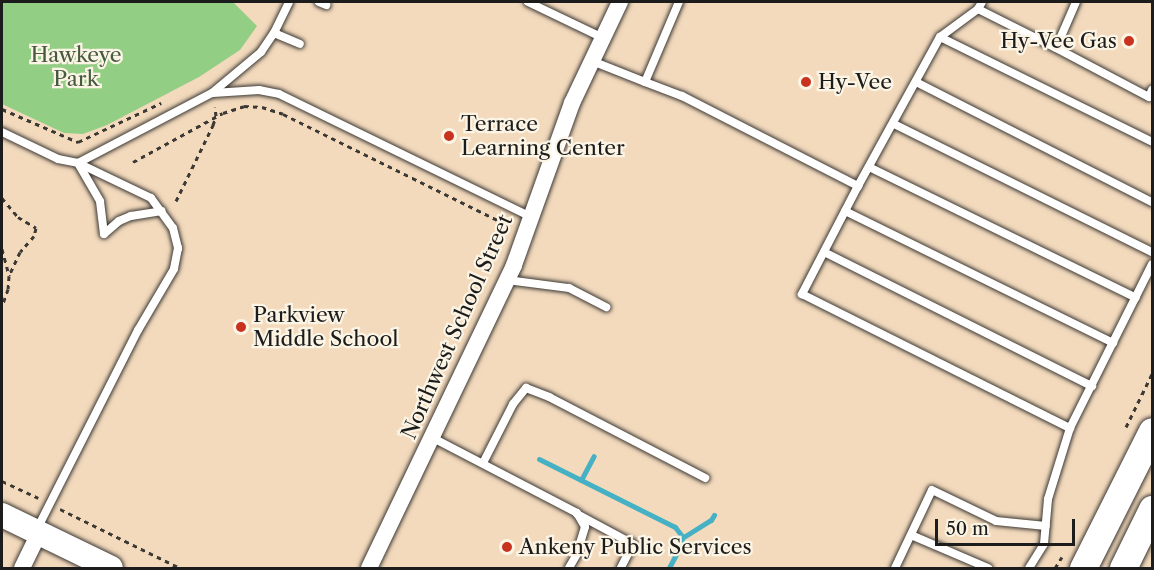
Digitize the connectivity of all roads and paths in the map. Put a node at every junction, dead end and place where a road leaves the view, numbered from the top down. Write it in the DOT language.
graph roads {
  1 [pos="289,2"];
  2 [pos="528,2"];
  3 [pos="620,2"];
  4 [pos="680,2"];
  5 [pos="1064,2"];
  6 [pos="1075,4"];
  7 [pos="980,5"];
  8 [pos="274,33"];
  9 [pos="940,37"];
  10 [pos="603,38"];
  11 [pos="300,44"];
  12 [pos="1056,48"];
  13 [pos="592,61"];
  14 [pos="645,82"];
  15 [pos="916,82"];
  16 [pos="212,93"];
  17 [pos="1151,96"];
  18 [pos="168,99"];
  19 [pos="2,109"];
  20 [pos="216,116"];
  21 [pos="894,124"];
  22 [pos="2,132"];
  23 [pos="1152,142"];
  24 [pos="133,162"];
  25 [pos="78,163"];
  26 [pos="869,167"];
  27 [pos="474,176"];
  28 [pos="470,186"];
  29 [pos="858,186"];
  30 [pos="2,198"];
  31 [pos="176,201"];
  32 [pos="1152,202"];
  33 [pos="162,211"];
  34 [pos="845,211"];
  35 [pos="531,217"];
  36 [pos="506,224"];
  37 [pos="2,249"];
  38 [pos="824,252"];
  39 [pos="1152,252"];
  40 [pos="1152,264"];
  41 [pos="9,276"];
  42 [pos="507,280"];
  43 [pos="1136,298"];
  44 [pos="2,306"];
  45 [pos="606,307"];
  46 [pos="1113,343"];
  47 [pos="1092,386"];
  48 [pos="1070,428"];
  49 [pos="1152,431"];
  50 [pos="432,438"];
  51 [pos="483,463"];
  52 [pos="705,478"];
  53 [pos="2,481"];
  54 [pos="49,504"];
  55 [pos="1152,509"];
  56 [pos="577,513"];
  57 [pos="2,514"];
  58 [pos="1046,526"];
  59 [pos="38,532"];
  60 [pos="911,535"];
  61 [pos="22,568"];
  62 [pos="111,568"];
  63 [pos="180,568"];
  64 [pos="369,568"];
  65 [pos="569,568"];
  66 [pos="621,568"];
  67 [pos="895,568"];
  68 [pos="988,568"];
  69 [pos="1029,568"];
  70 [pos="1083,568"];
  71 [pos="1123,568"];
  1 -- 8 [label="lane"];
  2 -- 10 [label="lane"];
  3 -- 10 [label="street, Northwest School Street"];
  4 -- 14 [label="lane"];
  5 -- 6 [label="lane"];
  6 -- 12 [label="lane"];
  7 -- 9 [label="lane"];
  7 -- 12 [label="lane"];
  8 -- 11 [label="lane"];
  8 -- 16 [label="lane"];
  9 -- 15 [label="lane"];
  9 -- 23 [label="lane"];
  10 -- 13 [label="street, Northwest School Street"];
  12 -- 17 [label="lane"];
  13 -- 14 [label="lane"];
  13 -- 35 [label="street, Northwest School Street"];
  14 -- 29 [label="lane"];
  15 -- 21 [label="lane"];
  15 -- 32 [label="lane"];
  16 -- 20 [label="path"];
  16 -- 25 [label="lane"];
  16 -- 28 [label="lane"];
  18 -- 19 [label="path"];
  20 -- 24 [label="path"];
  20 -- 31 [label="path"];
  20 -- 36 [label="path"];
  21 -- 26 [label="lane"];
  21 -- 39 [label="lane"];
  22 -- 25 [label="lane"];
  25 -- 33 [label="lane"];
  25 -- 33 [label="lane"];
  26 -- 29 [label="lane"];
  26 -- 43 [label="lane"];
  27 -- 28 [label="lane"];
  28 -- 35 [label="lane"];
  29 -- 34 [label="lane"];
  30 -- 41 [label="path"];
  33 -- 54 [label="lane"];
  34 -- 38 [label="lane"];
  34 -- 46 [label="lane"];
  35 -- 42 [label="street, Northwest School Street"];
  37 -- 41 [label="path"];
  38 -- 47 [label="lane"];
  38 -- 48 [label="lane"];
  40 -- 43 [label="lane"];
  41 -- 44 [label="path"];
  42 -- 45 [label="lane"];
  42 -- 50 [label="street, Northwest School Street"];
  43 -- 46 [label="lane"];
  46 -- 47 [label="lane"];
  47 -- 48 [label="lane"];
  48 -- 58 [label="lane"];
  49 -- 70 [label="main road"];
  50 -- 51 [label="lane"];
  50 -- 64 [label="street, Northwest School Street"];
  51 -- 52 [label="lane"];
  51 -- 56 [label="lane"];
  53 -- 54 [label="path"];
  54 -- 59 [label="lane"];
  54 -- 63 [label="path"];
  55 -- 71 [label="main road"];
  56 -- 65 [label="lane"];
  56 -- 66 [label="lane"];
  57 -- 59 [label="main road"];
  58 -- 60 [label="lane"];
  58 -- 69 [label="lane"];
  59 -- 61 [label="street"];
  59 -- 62 [label="main road"];
  60 -- 67 [label="lane"];
  60 -- 68 [label="lane"];
}
